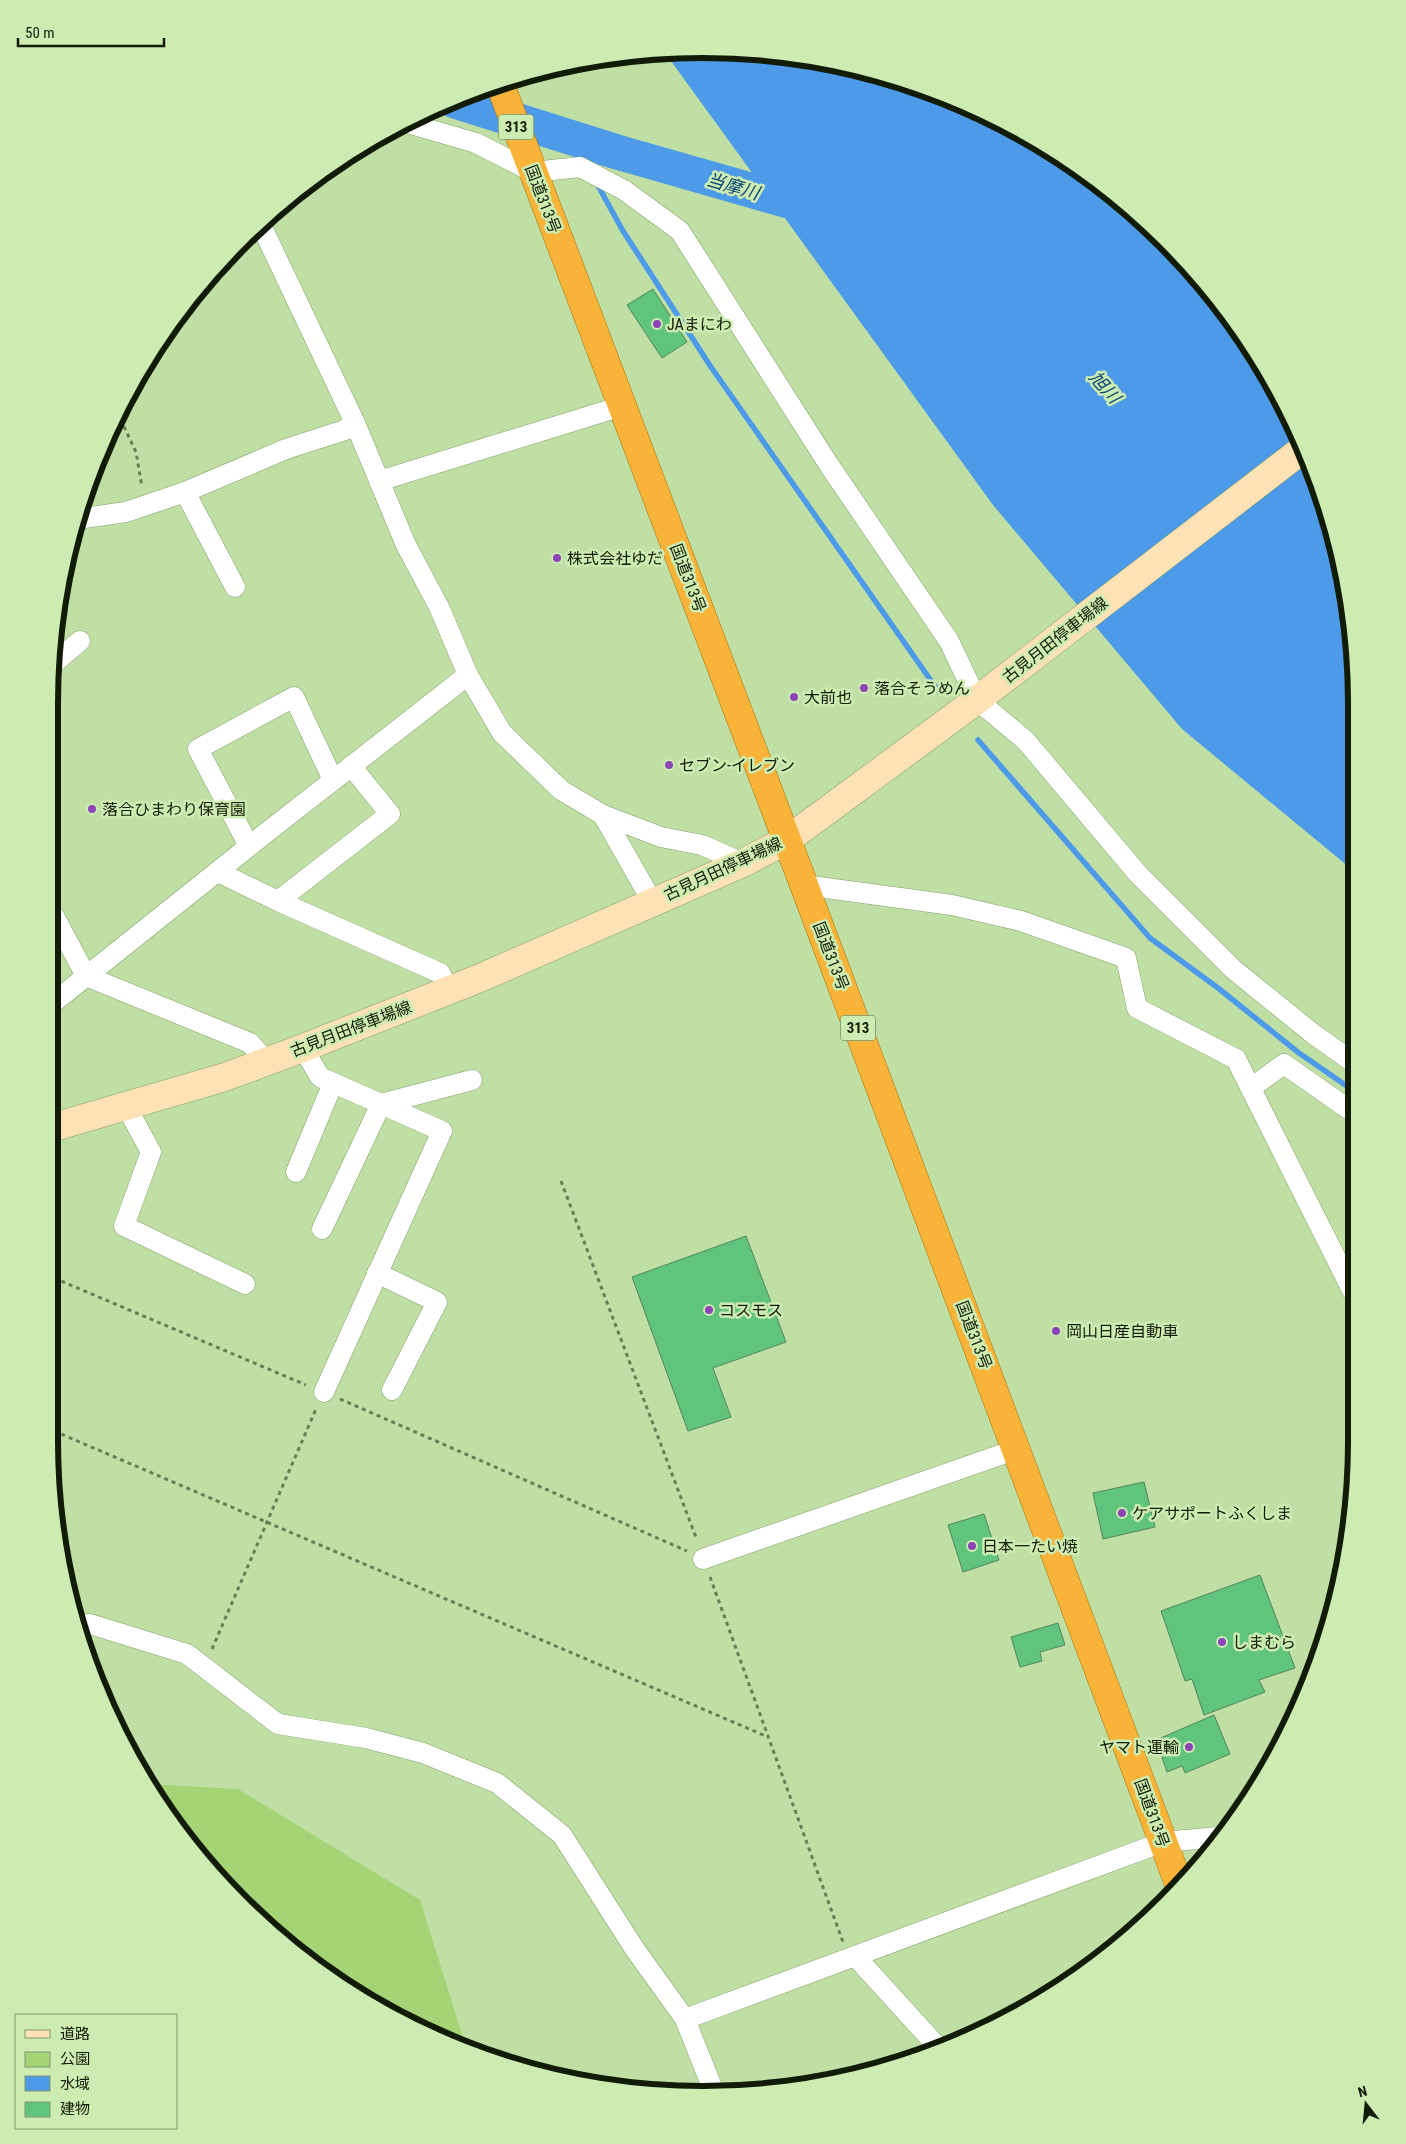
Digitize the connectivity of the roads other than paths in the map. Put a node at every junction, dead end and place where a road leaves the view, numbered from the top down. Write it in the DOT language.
graph roads {
  1 [pos="502,90"];
  2 [pos="415,125"];
  3 [pos="533,171"];
  4 [pos="264,231"];
  5 [pos="622,406"];
  6 [pos="355,424"];
  7 [pos="1298,453"];
  8 [pos="379,481"];
  9 [pos="186,492"];
  10 [pos="85,518"];
  11 [pos="235,587"];
  12 [pos="80,641"];
  13 [pos="59,659"];
  14 [pos="468,675"];
  15 [pos="977,700"];
  16 [pos="351,766"];
  17 [pos="333,780"];
  18 [pos="603,815"];
  19 [pos="787,840"];
  20 [pos="249,846"];
  21 [pos="743,863"];
  22 [pos="218,872"];
  23 [pos="804,884"];
  24 [pos="278,901"];
  25 [pos="652,903"];
  26 [pos="58,928"];
  27 [pos="86,976"];
  28 [pos="449,990"];
  29 [pos="58,999"];
  30 [pos="303,1048"];
  31 [pos="1348,1059"];
  32 [pos="267,1062"];
  33 [pos="472,1080"];
  34 [pos="333,1083"];
  35 [pos="1251,1088"];
  36 [pos="381,1104"];
  37 [pos="126,1106"];
  38 [pos="1348,1109"];
  39 [pos="58,1126"];
  40 [pos="296,1172"];
  41 [pos="322,1229"];
  42 [pos="377,1273"];
  43 [pos="1348,1282"];
  44 [pos="245,1284"];
  45 [pos="392,1390"];
  46 [pos="324,1392"];
  47 [pos="1017,1449"];
  48 [pos="703,1559"];
  49 [pos="84,1624"];
  50 [pos="1212,1838"];
  51 [pos="1163,1842"];
  52 [pos="1177,1879"];
  53 [pos="855,1956"];
  54 [pos="685,2019"];
  55 [pos="934,2043"];
  56 [pos="712,2087"];
  1 -- 3 [label="highway, 国道313号 / 313"];
  2 -- 3 [label="street"];
  3 -- 5 [label="highway, 国道313号 / 313"];
  3 -- 15 [label="street"];
  4 -- 6 [label="street"];
  5 -- 8 [label="street"];
  5 -- 19 [label="highway, 国道313号 / 313"];
  6 -- 8 [label="street"];
  6 -- 9 [label="street"];
  7 -- 15 [label="main road, 古見月田停車場線"];
  8 -- 14 [label="street"];
  9 -- 10 [label="street"];
  9 -- 11 [label="street"];
  12 -- 13 [label="street"];
  14 -- 16 [label="street"];
  14 -- 18 [label="street"];
  15 -- 19 [label="main road, 古見月田停車場線"];
  15 -- 31 [label="street"];
  16 -- 17 [label="street"];
  16 -- 24 [label="street"];
  17 -- 20 [label="street"];
  17 -- 20 [label="street"];
  18 -- 21 [label="street"];
  18 -- 25 [label="street"];
  19 -- 21 [label="main road, 古見月田停車場線"];
  19 -- 23 [label="highway, 国道313号 / 313"];
  20 -- 22 [label="street"];
  21 -- 25 [label="main road, 古見月田停車場線"];
  22 -- 24 [label="street"];
  22 -- 27 [label="street"];
  23 -- 35 [label="street"];
  23 -- 47 [label="highway, 国道313号 / 313"];
  24 -- 28 [label="street"];
  25 -- 28 [label="main road, 古見月田停車場線"];
  26 -- 27 [label="street"];
  27 -- 29 [label="street"];
  27 -- 32 [label="street"];
  28 -- 30 [label="main road, 古見月田停車場線"];
  30 -- 32 [label="main road, 古見月田停車場線"];
  30 -- 34 [label="street"];
  32 -- 37 [label="main road, 古見月田停車場線"];
  33 -- 36 [label="street"];
  34 -- 36 [label="street"];
  34 -- 40 [label="street"];
  35 -- 38 [label="street"];
  35 -- 43 [label="street"];
  36 -- 41 [label="street"];
  36 -- 42 [label="street"];
  37 -- 39 [label="main road, 古見月田停車場線"];
  37 -- 44 [label="street"];
  42 -- 45 [label="street"];
  42 -- 46 [label="street"];
  47 -- 48 [label="street"];
  47 -- 51 [label="highway, 国道313号 / 313"];
  49 -- 54 [label="street"];
  50 -- 51 [label="street"];
  51 -- 52 [label="highway, 国道313号 / 313"];
  51 -- 53 [label="street"];
  53 -- 54 [label="street"];
  53 -- 55 [label="street"];
  54 -- 56 [label="street"];
}
